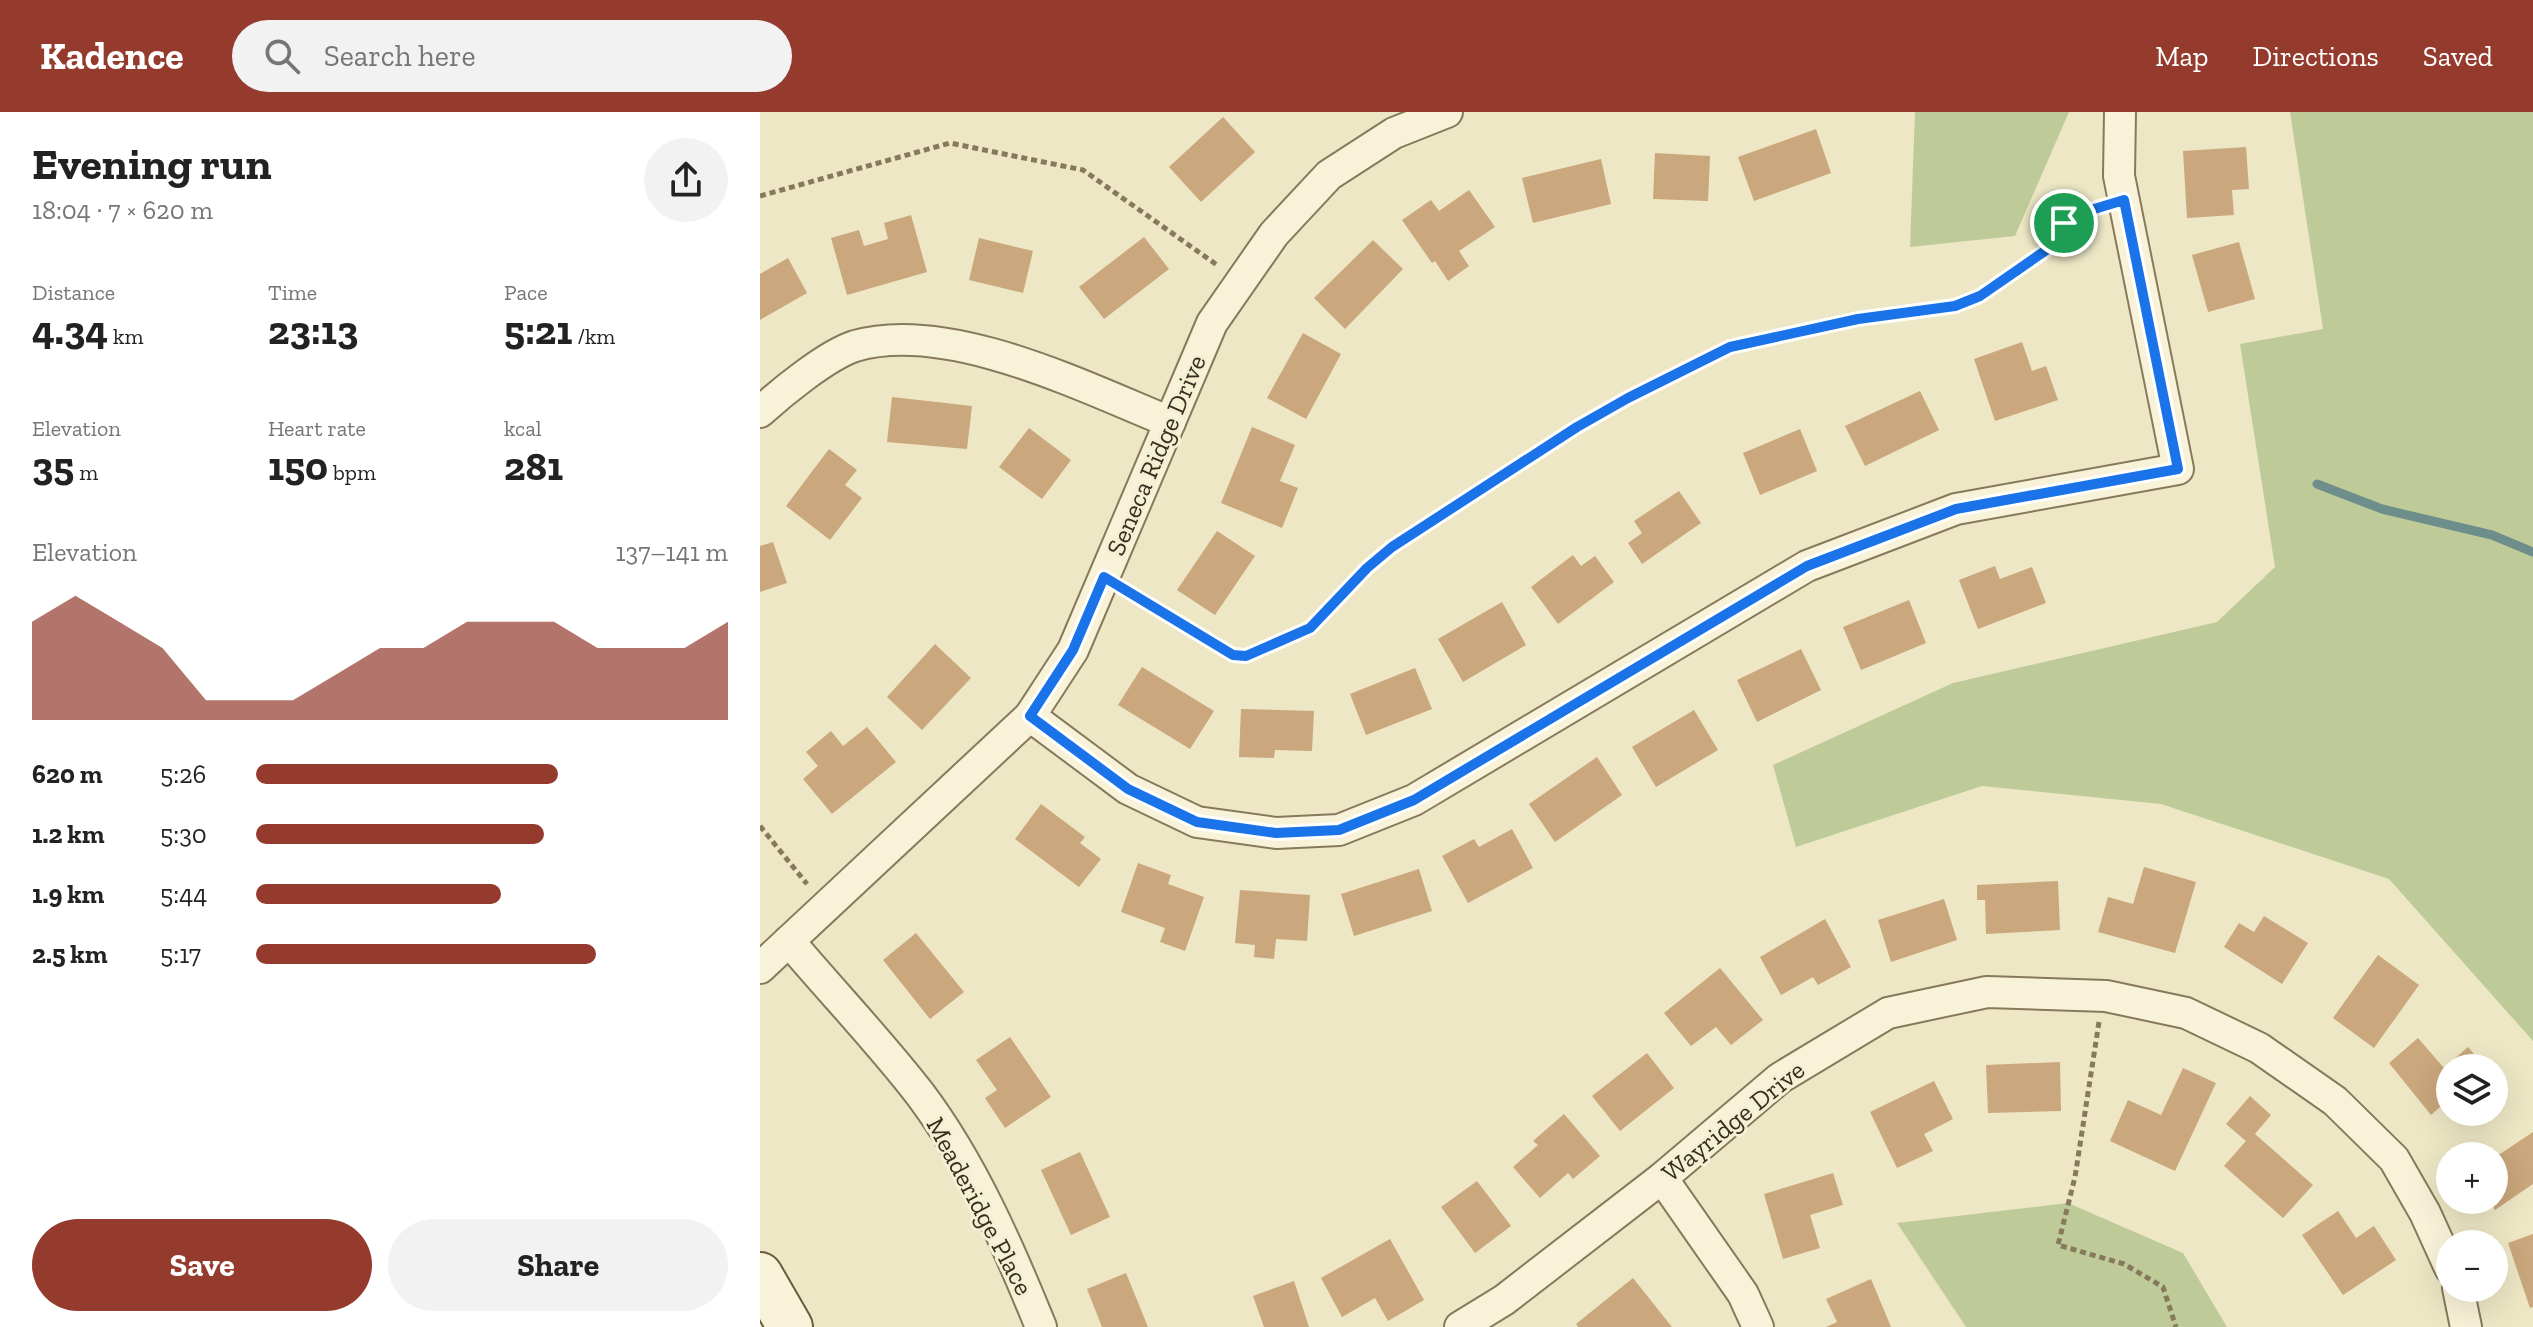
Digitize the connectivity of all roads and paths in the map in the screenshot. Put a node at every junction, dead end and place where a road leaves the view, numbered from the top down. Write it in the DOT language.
graph roads {
  1 [pos="1447,112"];
  2 [pos="2120,112"];
  3 [pos="760,196"];
  4 [pos="2124,200"];
  5 [pos="1240,282"];
  6 [pos="760,412"];
  7 [pos="1170,422"];
  8 [pos="1104,577"];
  9 [pos="1030,716"];
  10 [pos="760,826"];
  11 [pos="826,907"];
  12 [pos="789,941"];
  13 [pos="760,968"];
  14 [pos="2106,996"];
  15 [pos="1662,1178"];
  16 [pos="2436,1237"];
  17 [pos="760,1275"];
  18 [pos="2461,1302"];
  19 [pos="790,1327"];
  20 [pos="1041,1327"];
  21 [pos="1460,1327"];
  22 [pos="1758,1327"];
  23 [pos="2176,1327"];
  24 [pos="2466,1327"];
  1 -- 5 [label="street, Seneca Ridge Drive"];
  2 -- 4 [label="street"];
  3 -- 5 [label="path"];
  4 -- 8 [label="path"];
  4 -- 9 [label="street"];
  5 -- 7 [label="street, Seneca Ridge Drive"];
  6 -- 7 [label="street"];
  7 -- 8 [label="street, Seneca Ridge Drive"];
  8 -- 9 [label="street, Seneca Ridge Drive"];
  9 -- 11 [label="street, Seneca Ridge Drive"];
  10 -- 11 [label="path"];
  11 -- 12 [label="street, Seneca Ridge Drive"];
  12 -- 13 [label="street, Seneca Ridge Drive"];
  12 -- 20 [label="street, Meaderidge Place"];
  14 -- 15 [label="street, Wayridge Drive"];
  14 -- 16 [label="street, Wayridge Drive"];
  14 -- 23 [label="path"];
  15 -- 21 [label="street, Wayridge Drive"];
  15 -- 22 [label="street"];
  17 -- 19 [label="street"];
  18 -- 24 [label="street"];
}
